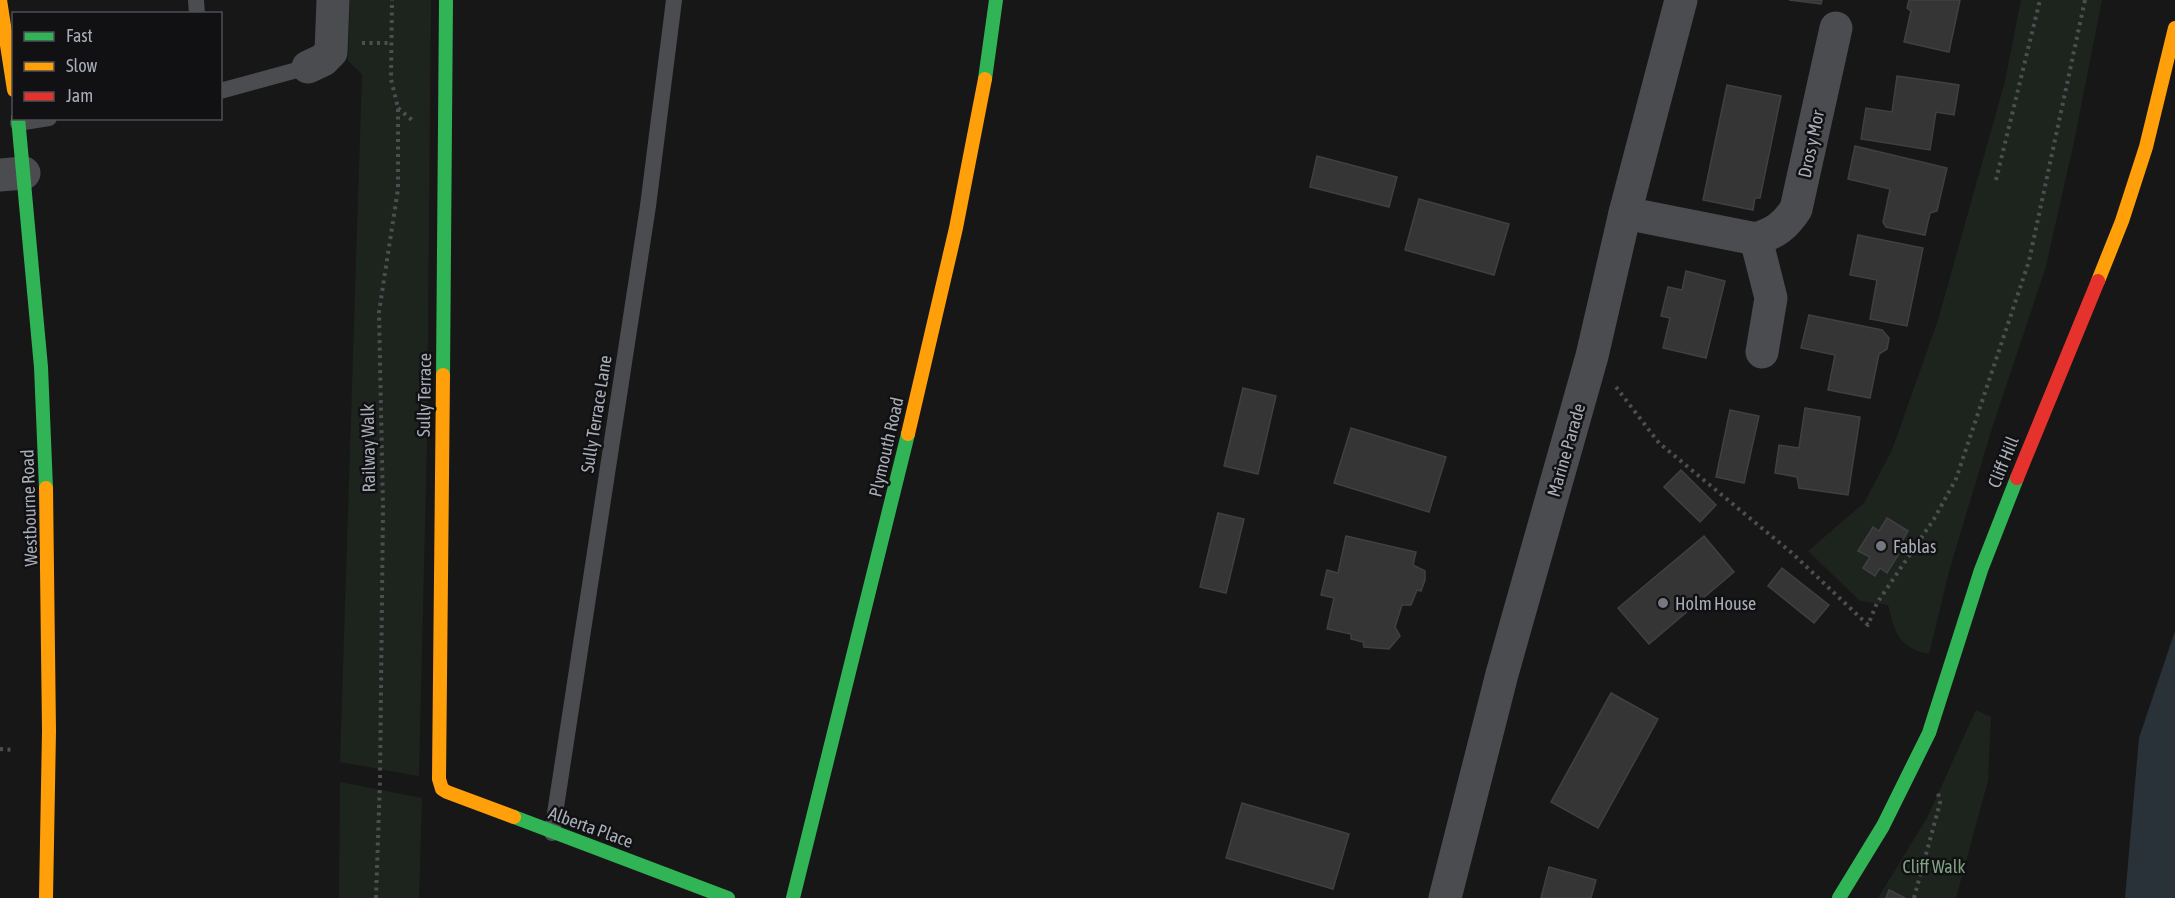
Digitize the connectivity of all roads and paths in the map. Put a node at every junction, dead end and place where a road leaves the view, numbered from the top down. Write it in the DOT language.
graph roads {
  1 [pos="0,0"];
  2 [pos="333,0"];
  3 [pos="392,0"];
  4 [pos="446,0"];
  5 [pos="674,0"];
  6 [pos="996,0"];
  7 [pos="1681,0"];
  8 [pos="2040,0"];
  9 [pos="2085,0"];
  10 [pos="1836,28"];
  11 [pos="2175,28"];
  12 [pos="308,67"];
  13 [pos="12,77"];
  14 [pos="222,90"];
  15 [pos="18,121"];
  16 [pos="12,174"];
  17 [pos="1996,180"];
  18 [pos="1625,213"];
  19 [pos="1756,239"];
  20 [pos="1762,352"];
  21 [pos="1592,356"];
  22 [pos="442,789"];
  23 [pos="1938,792"];
  24 [pos="552,833"];
  25 [pos="46,898"];
  26 [pos="376,898"];
  27 [pos="728,898"];
  28 [pos="793,898"];
  29 [pos="1445,898"];
  30 [pos="1839,898"];
  31 [pos="1914,898"];
  1 -- 13 [label="street"];
  2 -- 12 [label="street"];
  3 -- 26 [label="path, Railway Walk"];
  4 -- 22 [label="street, Sully Terrace"];
  5 -- 24 [label="lane, Sully Terrace Lane"];
  6 -- 28 [label="street, Plymouth Road"];
  7 -- 18 [label="street, Marine Parade"];
  8 -- 17 [label="path"];
  9 -- 21 [label="path"];
  10 -- 19 [label="street, Dros y Mor"];
  11 -- 30 [label="street, Cliff Hill"];
  12 -- 14 [label="lane"];
  15 -- 16 [label="street, Westbourne Road"];
  16 -- 25 [label="street, Westbourne Road"];
  18 -- 19 [label="street"];
  18 -- 21 [label="street, Marine Parade"];
  19 -- 20 [label="street"];
  21 -- 29 [label="street, Marine Parade"];
  22 -- 24 [label="street, Alberta Place"];
  23 -- 31 [label="path"];
  24 -- 27 [label="street, Alberta Place"];
}
